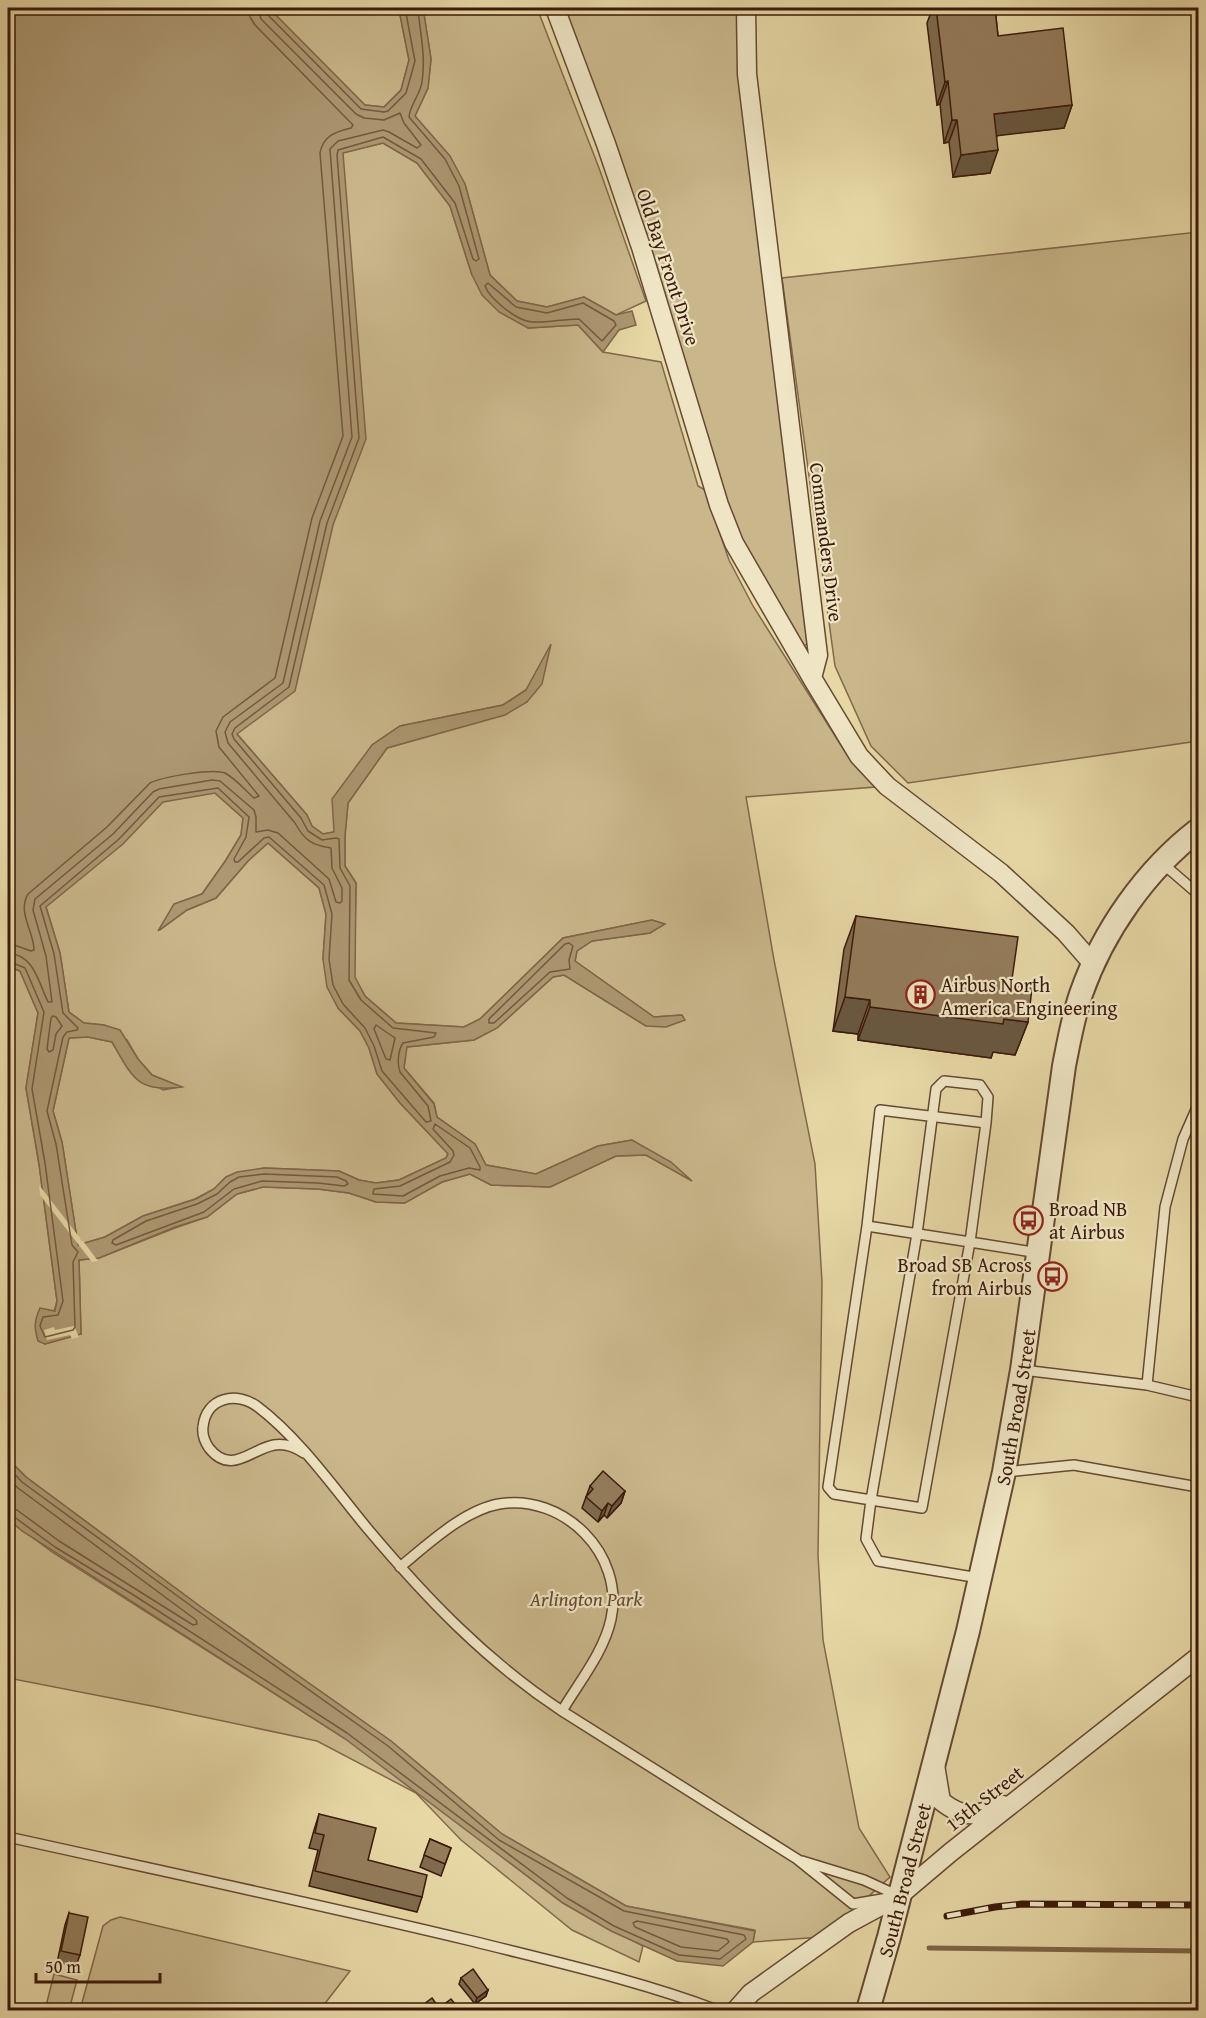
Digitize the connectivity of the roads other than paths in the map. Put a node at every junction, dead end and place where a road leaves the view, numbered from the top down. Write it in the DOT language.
graph roads {
  1 [pos="555,8"];
  2 [pos="746,8"];
  3 [pos="812,678"];
  4 [pos="1198,830"];
  5 [pos="1162,863"];
  6 [pos="1198,894"];
  7 [pos="1094,965"];
  8 [pos="1198,1105"];
  9 [pos="933,1117"];
  10 [pos="986,1124"];
  11 [pos="867,1226"];
  12 [pos="917,1234"];
  13 [pos="970,1242"];
  14 [pos="1039,1253"];
  15 [pos="1022,1370"];
  16 [pos="1147,1385"];
  17 [pos="1198,1398"];
  18 [pos="304,1453"];
  19 [pos="1004,1472"];
  20 [pos="1198,1488"];
  21 [pos="872,1500"];
  22 [pos="400,1567"];
  23 [pos="980,1578"];
  24 [pos="1195,1665"];
  25 [pos="562,1711"];
  26 [pos="934,1761"];
  27 [pos="1021,1797"];
  28 [pos="8,1837"];
  29 [pos="796,1859"];
  30 [pos="899,1896"];
  31 [pos="717,2010"];
  32 [pos="736,2010"];
  33 [pos="868,2010"];
  1 -- 3 [label="street, Old Bay Front Drive"];
  2 -- 3 [label="street, Commanders Drive"];
  3 -- 7 [label="street"];
  4 -- 5 [label="street, South Broad Street"];
  5 -- 6 [label="lane"];
  5 -- 7 [label="street, South Broad Street"];
  7 -- 14 [label="street, South Broad Street"];
  8 -- 16 [label="lane"];
  9 -- 10 [label="lane"];
  9 -- 10 [label="lane"];
  9 -- 11 [label="lane"];
  9 -- 12 [label="lane"];
  10 -- 13 [label="lane"];
  11 -- 12 [label="lane"];
  11 -- 21 [label="lane"];
  12 -- 13 [label="lane"];
  12 -- 21 [label="lane"];
  13 -- 14 [label="lane"];
  13 -- 21 [label="lane"];
  14 -- 15 [label="street, South Broad Street"];
  15 -- 16 [label="lane"];
  15 -- 19 [label="street, South Broad Street"];
  16 -- 17 [label="lane"];
  18 -- 18 [label="lane"];
  18 -- 22 [label="lane"];
  19 -- 20 [label="lane"];
  19 -- 23 [label="street, South Broad Street"];
  21 -- 23 [label="lane"];
  22 -- 25 [label="lane"];
  22 -- 25 [label="lane"];
  23 -- 26 [label="street, South Broad Street"];
  24 -- 27 [label="street, 15th Street"];
  25 -- 29 [label="lane"];
  26 -- 27 [label="street"];
  26 -- 30 [label="street, South Broad Street"];
  27 -- 30 [label="street, 15th Street"];
  28 -- 31 [label="lane"];
  29 -- 30 [label="lane"];
  29 -- 30 [label="lane"];
  30 -- 32 [label="street, 15th Street"];
  30 -- 33 [label="street, South Broad Street"];
}
